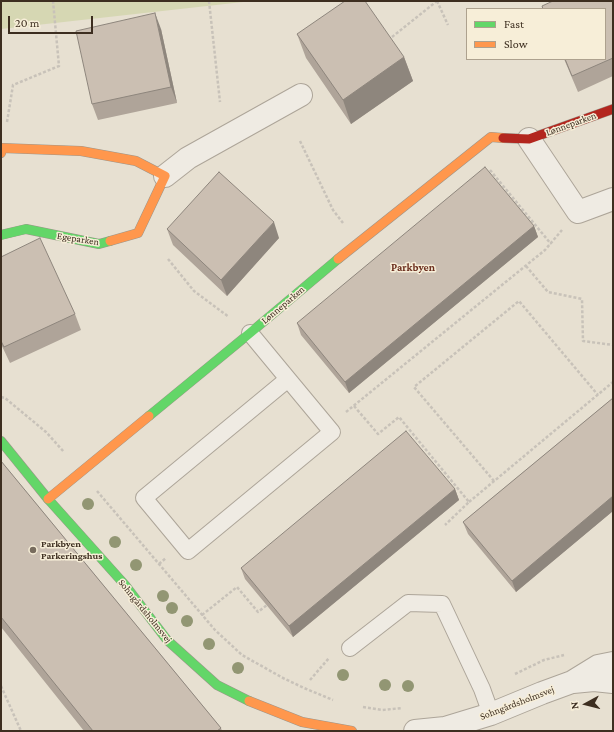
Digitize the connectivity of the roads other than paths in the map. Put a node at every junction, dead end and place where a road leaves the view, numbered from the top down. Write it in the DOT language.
graph roads {
  1 [pos="301,95"];
  2 [pos="613,109"];
  3 [pos="529,139"];
  4 [pos="2,150"];
  5 [pos="165,176"];
  6 [pos="613,199"];
  7 [pos="1,235"];
  8 [pos="250,333"];
  9 [pos="288,379"];
  10 [pos="1,441"];
  11 [pos="48,499"];
  12 [pos="350,648"];
  13 [pos="613,663"];
  14 [pos="572,682"];
  15 [pos="613,682"];
  16 [pos="491,714"];
  17 [pos="352,731"];
  18 [pos="415,731"];
  1 -- 5 [label="street, Egeparken"];
  2 -- 3 [label="street, Lønneparken"];
  3 -- 6 [label="street"];
  3 -- 8 [label="street, Lønneparken"];
  4 -- 5 [label="street"];
  5 -- 7 [label="street, Egeparken"];
  8 -- 9 [label="lane"];
  8 -- 11 [label="street, Lønneparken"];
  9 -- 9 [label="lane"];
  10 -- 11 [label="street, Sohngårdsholmsvej"];
  11 -- 17 [label="street, Sohngårdsholmsvej"];
  12 -- 16 [label="lane"];
  13 -- 14 [label="street, Sohngårdsholmsvej"];
  14 -- 15 [label="street, Sohngårdsholmsvej"];
  14 -- 16 [label="street, Sohngårdsholmsvej"];
  16 -- 18 [label="street, Sohngårdsholmsvej"];
}
